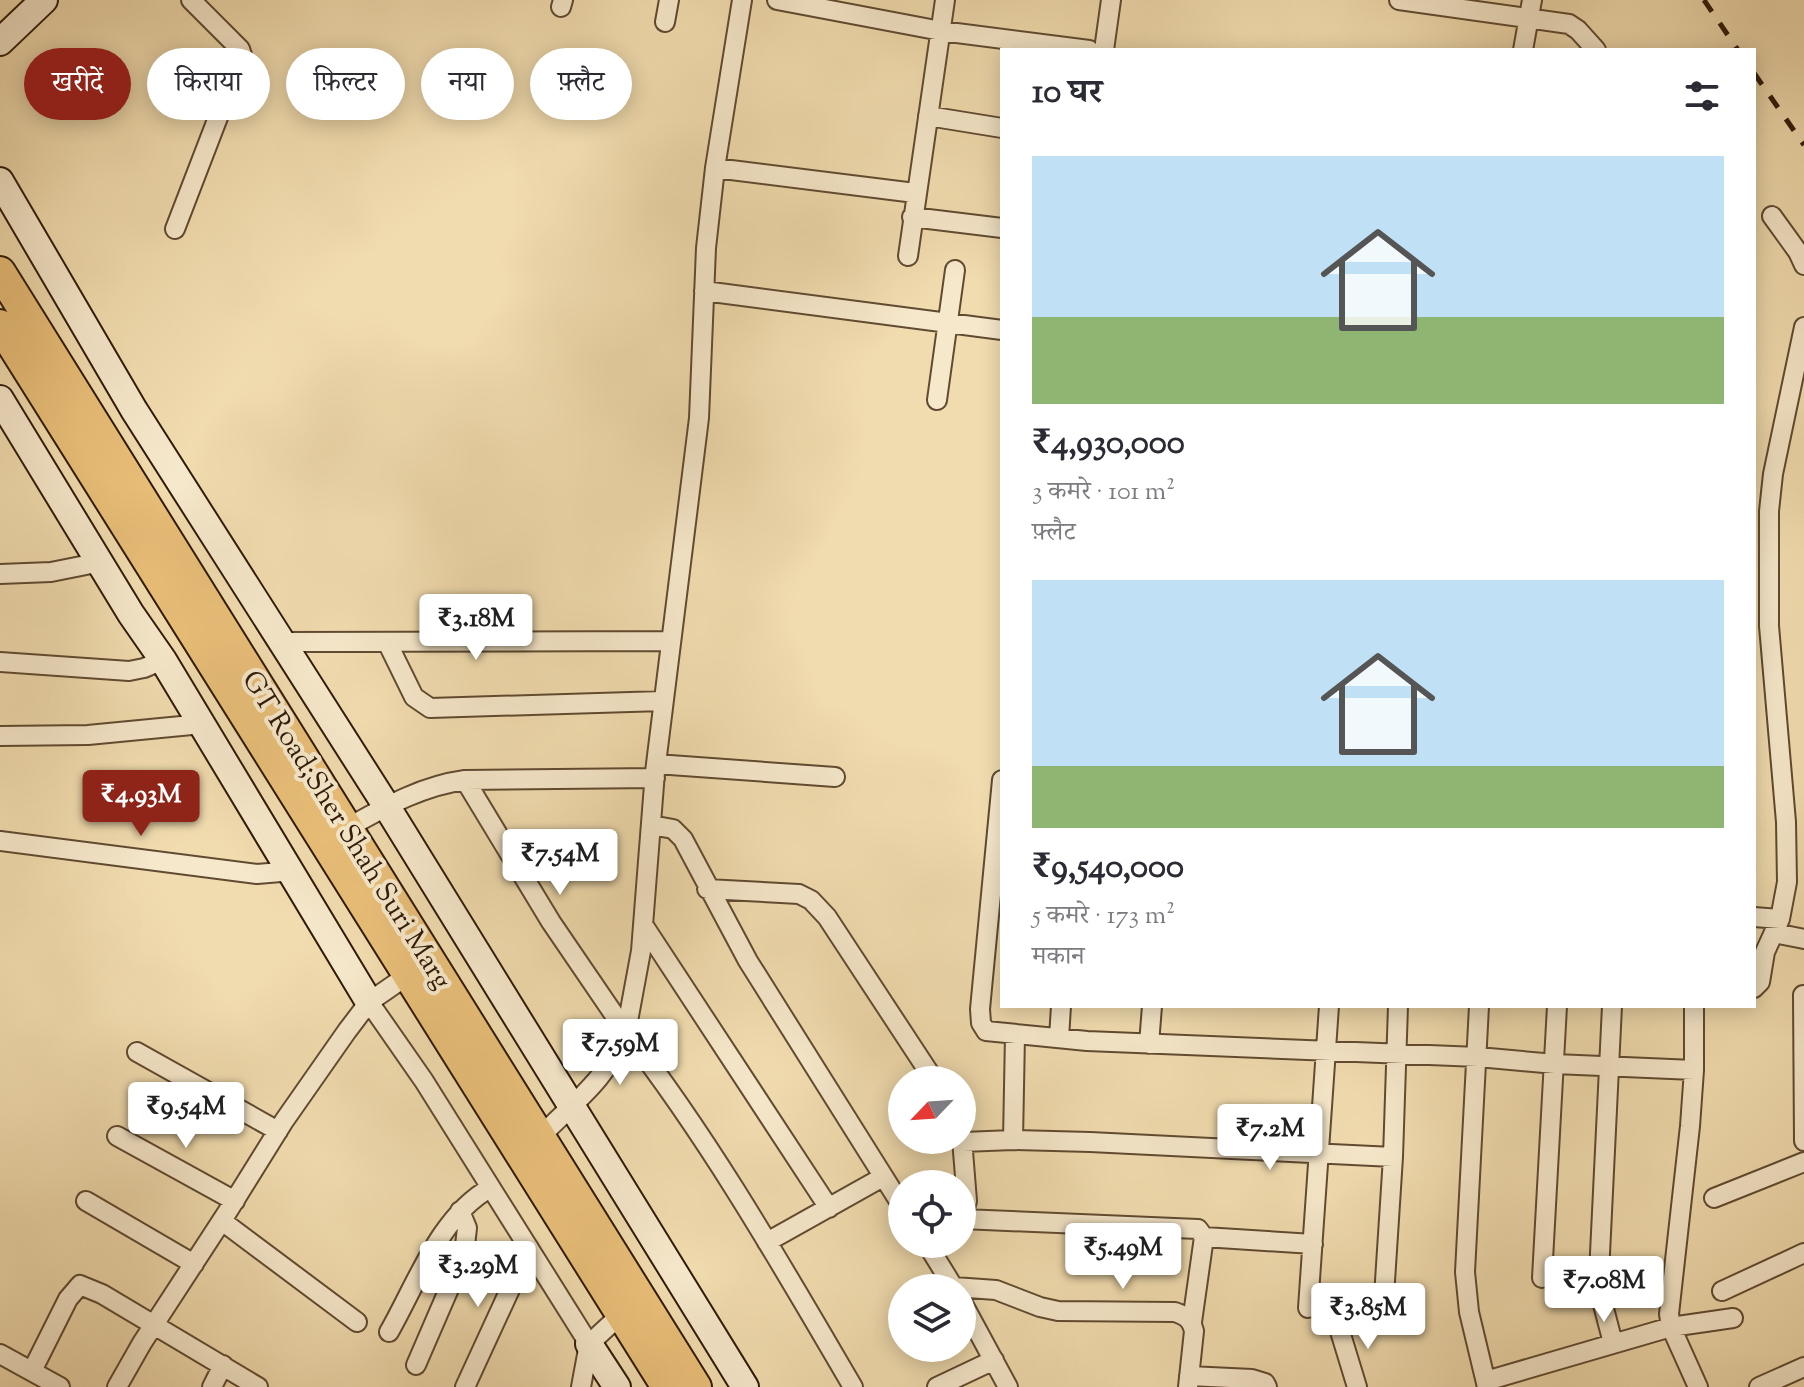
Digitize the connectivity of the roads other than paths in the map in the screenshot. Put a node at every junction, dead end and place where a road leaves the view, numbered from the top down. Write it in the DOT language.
graph roads {
  1 [pos="44,0"];
  2 [pos="191,0"];
  3 [pos="669,0"];
  4 [pos="742,0"];
  5 [pos="777,0"];
  6 [pos="945,0"];
  7 [pos="1111,0"];
  8 [pos="1399,0"];
  9 [pos="1530,8"];
  10 [pos="665,22"];
  11 [pos="941,31"];
  12 [pos="0,42"];
  13 [pos="1073,48"];
  14 [pos="1104,48"];
  15 [pos="1523,48"];
  16 [pos="1594,48"];
  17 [pos="928,116"];
  18 [pos="1000,128"];
  19 [pos="715,168"];
  20 [pos="0,181"];
  21 [pos="915,193"];
  22 [pos="1772,216"];
  23 [pos="912,217"];
  24 [pos="1000,228"];
  25 [pos="175,229"];
  26 [pos="908,256"];
  27 [pos="1804,265"];
  28 [pos="955,270"];
  29 [pos="0,272"];
  30 [pos="704,291"];
  31 [pos="946,323"];
  32 [pos="0,325"];
  33 [pos="1804,327"];
  34 [pos="1000,330"];
  35 [pos="0,399"];
  36 [pos="937,400"];
  37 [pos="101,562"];
  38 [pos="0,574"];
  39 [pos="669,641"];
  40 [pos="282,642"];
  41 [pos="387,642"];
  42 [pos="163,660"];
  43 [pos="0,662"];
  44 [pos="663,701"];
  45 [pos="202,724"];
  46 [pos="0,736"];
  47 [pos="655,771"];
  48 [pos="835,777"];
  49 [pos="465,780"];
  50 [pos="1000,801"];
  51 [pos="387,807"];
  52 [pos="651,825"];
  53 [pos="347,828"];
  54 [pos="0,841"];
  55 [pos="289,869"];
  56 [pos="707,889"];
  57 [pos="1756,918"];
  58 [pos="644,926"];
  59 [pos="1777,926"];
  60 [pos="1804,939"];
  61 [pos="408,975"];
  62 [pos="1756,986"];
  63 [pos="1803,995"];
  64 [pos="369,1002"];
  65 [pos="1061,1008"];
  66 [pos="1152,1008"];
  67 [pos="1329,1008"];
  68 [pos="1398,1008"];
  69 [pos="1479,1008"];
  70 [pos="1557,1008"];
  71 [pos="1612,1008"];
  72 [pos="1694,1008"];
  73 [pos="626,1032"];
  74 [pos="1015,1035"];
  75 [pos="1059,1038"];
  76 [pos="1149,1044"];
  77 [pos="137,1052"];
  78 [pos="1327,1052"];
  79 [pos="1396,1054"];
  80 [pos="1478,1057"];
  81 [pos="1555,1064"];
  82 [pos="925,1066"];
  83 [pos="1611,1067"];
  84 [pos="1694,1070"];
  85 [pos="570,1107"];
  86 [pos="278,1131"];
  87 [pos="117,1136"];
  88 [pos="540,1137"];
  89 [pos="976,1140"];
  90 [pos="1013,1140"];
  91 [pos="1804,1141"];
  92 [pos="1321,1153"];
  93 [pos="1393,1157"];
  94 [pos="1804,1162"];
  95 [pos="883,1177"];
  96 [pos="888,1185"];
  97 [pos="490,1188"];
  98 [pos="1714,1198"];
  99 [pos="86,1201"];
  100 [pos="235,1201"];
  101 [pos="829,1208"];
  102 [pos="460,1211"];
  103 [pos="976,1220"];
  104 [pos="222,1221"];
  105 [pos="1204,1237"];
  106 [pos="767,1242"];
  107 [pos="1313,1244"];
  108 [pos="529,1248"];
  109 [pos="1804,1253"];
  110 [pos="194,1264"];
  111 [pos="1542,1278"];
  112 [pos="976,1291"];
  113 [pos="1722,1291"];
  114 [pos="631,1306"];
  115 [pos="1308,1308"];
  116 [pos="1383,1312"];
  117 [pos="1733,1318"];
  118 [pos="357,1322"];
  119 [pos="1192,1322"];
  120 [pos="153,1326"];
  121 [pos="976,1327"];
  122 [pos="1671,1327"];
  123 [pos="1339,1328"];
  124 [pos="389,1332"];
  125 [pos="1613,1343"];
  126 [pos="589,1344"];
  127 [pos="0,1354"];
  128 [pos="994,1360"];
  129 [pos="223,1365"];
  130 [pos="416,1365"];
  131 [pos="32,1371"];
  132 [pos="1801,1375"];
  133 [pos="1189,1382"];
  134 [pos="1486,1384"];
  135 [pos="60,1387"];
  136 [pos="117,1387"];
  137 [pos="212,1387"];
  138 [pos="258,1387"];
  139 [pos="465,1387"];
  140 [pos="581,1387"];
  141 [pos="617,1387"];
  142 [pos="667,1387"];
  143 [pos="696,1387"];
  144 [pos="745,1387"];
  145 [pos="853,1387"];
  146 [pos="937,1387"];
  147 [pos="1008,1387"];
  148 [pos="1267,1387"];
  149 [pos="1357,1387"];
  150 [pos="1698,1387"];
  151 [pos="1759,1387"];
  1 -- 12 [label="main road"];
  2 -- 25 [label="street"];
  3 -- 10 [label="street"];
  4 -- 19 [label="street"];
  5 -- 11 [label="street"];
  6 -- 11 [label="street"];
  7 -- 14 [label="street"];
  8 -- 9 [label="street"];
  9 -- 15 [label="street"];
  9 -- 16 [label="street"];
  11 -- 13 [label="street"];
  11 -- 17 [label="street"];
  17 -- 18 [label="street"];
  17 -- 21 [label="street"];
  19 -- 21 [label="street"];
  19 -- 30 [label="street"];
  20 -- 40 [label="main road"];
  21 -- 23 [label="street"];
  22 -- 27 [label="street"];
  23 -- 24 [label="street"];
  23 -- 26 [label="street"];
  28 -- 31 [label="street"];
  29 -- 53 [label="main road, GT Road;Sher Shah Suri Marg"];
  30 -- 31 [label="street"];
  30 -- 39 [label="street"];
  31 -- 34 [label="street"];
  31 -- 36 [label="street"];
  32 -- 61 [label="main road, GT Road;Sher Shah Suri Marg"];
  33 -- 59 [label="street"];
  35 -- 37 [label="main road"];
  37 -- 38 [label="street"];
  37 -- 42 [label="main road"];
  39 -- 41 [label="street"];
  39 -- 44 [label="street"];
  40 -- 41 [label="street"];
  40 -- 51 [label="main road"];
  41 -- 44 [label="street"];
  42 -- 43 [label="street"];
  42 -- 45 [label="main road"];
  44 -- 47 [label="street"];
  45 -- 46 [label="street"];
  45 -- 55 [label="main road"];
  47 -- 48 [label="street"];
  47 -- 49 [label="street"];
  47 -- 52 [label="street"];
  49 -- 51 [label="street"];
  49 -- 73 [label="street"];
  50 -- 74 [label="street"];
  51 -- 53 [label="street"];
  51 -- 85 [label="main road"];
  52 -- 56 [label="street"];
  52 -- 58 [label="street"];
  53 -- 88 [label="main road, GT Road;Sher Shah Suri Marg"];
  54 -- 55 [label="street"];
  55 -- 64 [label="main road"];
  56 -- 82 [label="street"];
  56 -- 95 [label="street"];
  57 -- 59 [label="street"];
  58 -- 73 [label="street"];
  58 -- 101 [label="street"];
  59 -- 60 [label="street"];
  59 -- 62 [label="street"];
  61 -- 64 [label="street"];
  61 -- 114 [label="main road, GT Road;Sher Shah Suri Marg"];
  63 -- 91 [label="street"];
  64 -- 86 [label="street"];
  64 -- 97 [label="street"];
  65 -- 75 [label="street"];
  66 -- 76 [label="street"];
  67 -- 78 [label="street"];
  68 -- 79 [label="street"];
  69 -- 80 [label="street"];
  70 -- 81 [label="street"];
  71 -- 83 [label="street"];
  72 -- 84 [label="street"];
  73 -- 85 [label="street"];
  73 -- 106 [label="street"];
  74 -- 75 [label="street"];
  74 -- 90 [label="street"];
  75 -- 76 [label="street"];
  76 -- 78 [label="street"];
  77 -- 86 [label="street"];
  78 -- 79 [label="street"];
  78 -- 92 [label="street"];
  79 -- 80 [label="street"];
  79 -- 93 [label="street"];
  80 -- 81 [label="street"];
  80 -- 134 [label="street"];
  81 -- 83 [label="street"];
  81 -- 111 [label="street"];
  83 -- 84 [label="street"];
  83 -- 125 [label="street"];
  84 -- 122 [label="street"];
  85 -- 88 [label="street"];
  85 -- 144 [label="main road"];
  86 -- 100 [label="street"];
  87 -- 100 [label="street"];
  88 -- 114 [label="main road, GT Road;Sher Shah Suri Marg"];
  89 -- 90 [label="street"];
  90 -- 92 [label="street"];
  92 -- 93 [label="street"];
  92 -- 107 [label="street"];
  93 -- 116 [label="street"];
  94 -- 98 [label="street"];
  95 -- 96 [label="street"];
  95 -- 101 [label="street"];
  97 -- 102 [label="street"];
  97 -- 108 [label="street"];
  99 -- 110 [label="street"];
  100 -- 104 [label="street"];
  101 -- 106 [label="street"];
  102 -- 124 [label="street"];
  102 -- 130 [label="street"];
  103 -- 105 [label="street"];
  104 -- 110 [label="street"];
  104 -- 118 [label="street"];
  105 -- 107 [label="street"];
  105 -- 119 [label="street"];
  106 -- 145 [label="street"];
  107 -- 115 [label="street"];
  108 -- 126 [label="street"];
  108 -- 139 [label="street"];
  109 -- 113 [label="street"];
  110 -- 120 [label="street"];
  112 -- 119 [label="street"];
  114 -- 126 [label="street"];
  114 -- 142 [label="main road, GT Road;Sher Shah Suri Marg"];
  114 -- 143 [label="main road, GT Road;Sher Shah Suri Marg"];
  117 -- 122 [label="street"];
  119 -- 133 [label="street"];
  120 -- 129 [label="street"];
  120 -- 131 [label="street"];
  120 -- 136 [label="street"];
  121 -- 128 [label="street"];
  122 -- 125 [label="street"];
  122 -- 150 [label="street"];
  123 -- 149 [label="street"];
  125 -- 134 [label="street"];
  126 -- 140 [label="street"];
  126 -- 141 [label="main road"];
  127 -- 131 [label="street"];
  128 -- 146 [label="street"];
  128 -- 147 [label="street"];
  129 -- 137 [label="street"];
  129 -- 138 [label="street"];
  131 -- 135 [label="street"];
  132 -- 151 [label="street"];
  133 -- 148 [label="street"];
}
